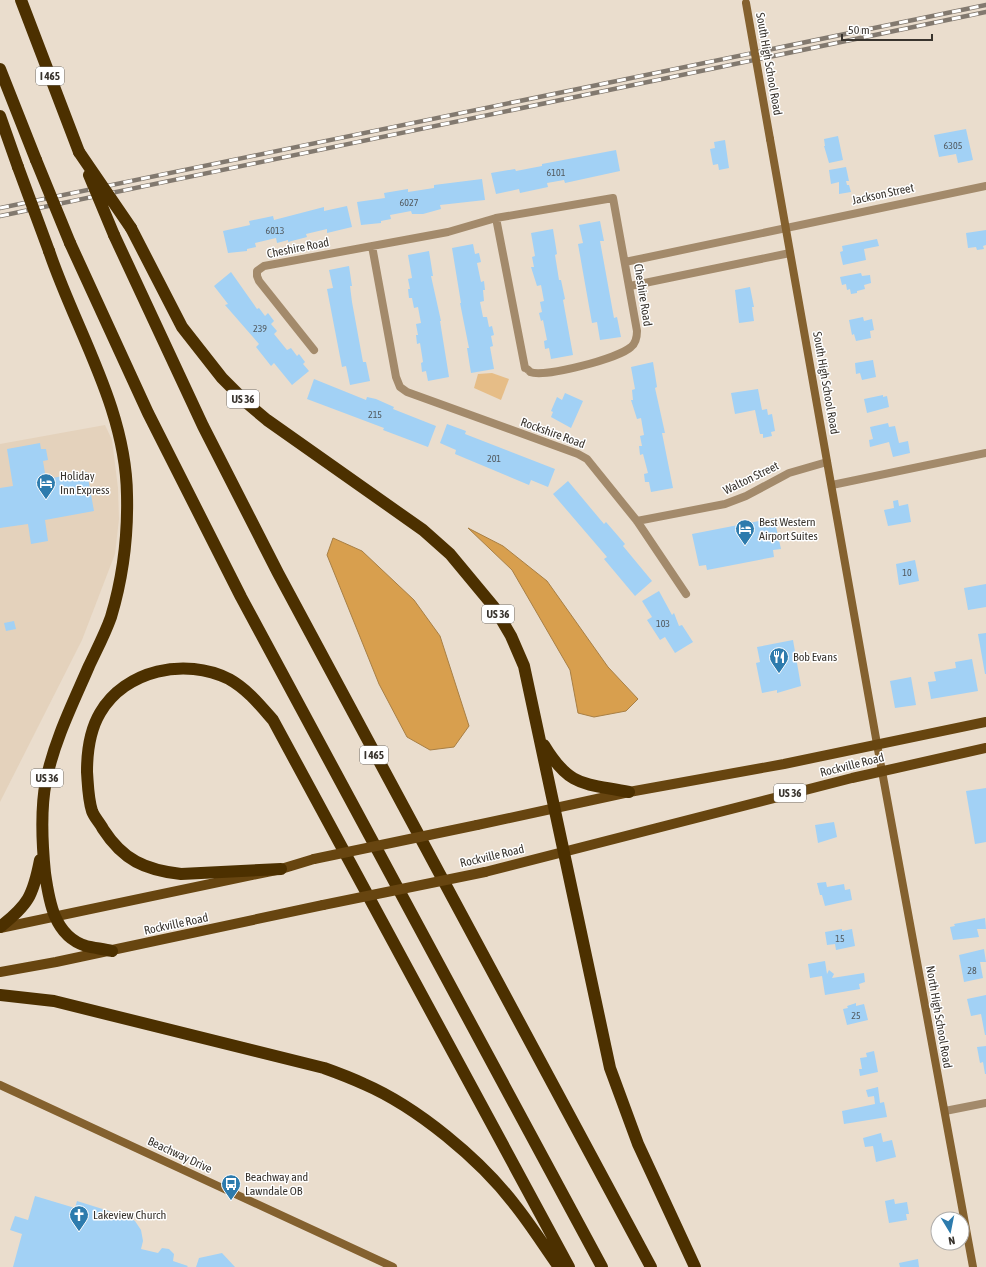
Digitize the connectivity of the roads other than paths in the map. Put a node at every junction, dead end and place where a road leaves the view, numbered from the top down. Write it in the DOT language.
graph roads {
  1 [pos="21,0"];
  2 [pos="746,1"];
  3 [pos="0,69"];
  4 [pos="0,116"];
  5 [pos="79,152"];
  6 [pos="986,186"];
  7 [pos="496,218"];
  8 [pos="786,227"];
  9 [pos="372,246"];
  10 [pos="790,253"];
  11 [pos="625,262"];
  12 [pos="630,286"];
  13 [pos="314,350"];
  14 [pos="986,453"];
  15 [pos="827,462"];
  16 [pos="832,485"];
  17 [pos="637,522"];
  18 [pos="686,594"];
  19 [pos="986,722"];
  20 [pos="539,736"];
  21 [pos="877,744"];
  22 [pos="986,748"];
  23 [pos="882,771"];
  24 [pos="629,792"];
  25 [pos="554,808"];
  26 [pos="43,849"];
  27 [pos="563,852"];
  28 [pos="281,870"];
  29 [pos="55,918"];
  30 [pos="0,928"];
  31 [pos="112,951"];
  32 [pos="0,972"];
  33 [pos="0,995"];
  34 [pos="0,1085"];
  35 [pos="986,1103"];
  36 [pos="944,1112"];
  37 [pos="392,1267"];
  38 [pos="559,1267"];
  39 [pos="569,1267"];
  40 [pos="602,1267"];
  41 [pos="651,1267"];
  42 [pos="695,1267"];
  43 [pos="973,1267"];
  1 -- 5 [label="highway, I 465"];
  2 -- 8 [label="street, South High School Road, bridge"];
  3 -- 40 [label="highway, bridge"];
  4 -- 26 [label="highway, US 36, bridge"];
  5 -- 20 [label="highway, US 36, bridge"];
  5 -- 41 [label="highway, I 465, bridge"];
  6 -- 8 [label="street, Jackson Street"];
  7 -- 9 [label="street, Cheshire Road"];
  7 -- 11 [label="street, Cheshire Road"];
  7 -- 12 [label="street, Cheshire Road"];
  8 -- 10 [label="street, South High School Road"];
  8 -- 11 [label="street, Jackson Street"];
  9 -- 13 [label="street, Cheshire Road"];
  9 -- 17 [label="street, Rockshire Road"];
  10 -- 12 [label="street"];
  10 -- 15 [label="street, South High School Road"];
  11 -- 12 [label="street, Cheshire Road"];
  14 -- 16 [label="street"];
  15 -- 16 [label="street, South High School Road"];
  15 -- 17 [label="street, Walton Street"];
  16 -- 21 [label="street, South High School Road"];
  17 -- 18 [label="street, Rockshire Road"];
  19 -- 21 [label="main road, Rockville Road / US 36"];
  20 -- 24 [label="highway, US 36"];
  20 -- 25 [label="highway"];
  21 -- 23 [label="street, South High School Road"];
  21 -- 24 [label="main road, Rockville Road / US 36"];
  22 -- 23 [label="main road, Rockville Road / US 36"];
  23 -- 27 [label="main road, Rockville Road / US 36"];
  23 -- 36 [label="street, North High School Road"];
  24 -- 25 [label="main road, Rockville Road"];
  25 -- 27 [label="highway"];
  25 -- 28 [label="main road, Rockville Road, bridge"];
  26 -- 29 [label="highway, US 36"];
  26 -- 30 [label="highway"];
  27 -- 31 [label="main road, Rockville Road / US 36, bridge"];
  27 -- 42 [label="highway"];
  28 -- 29 [label="main road, Rockville Road"];
  28 -- 39 [label="highway"];
  29 -- 30 [label="main road, Rockville Road"];
  29 -- 31 [label="highway, US 36"];
  31 -- 32 [label="main road, Rockville Road"];
  33 -- 38 [label="highway"];
  34 -- 37 [label="street, Beachway Drive"];
  35 -- 36 [label="street"];
  36 -- 43 [label="street, North High School Road"];
}
